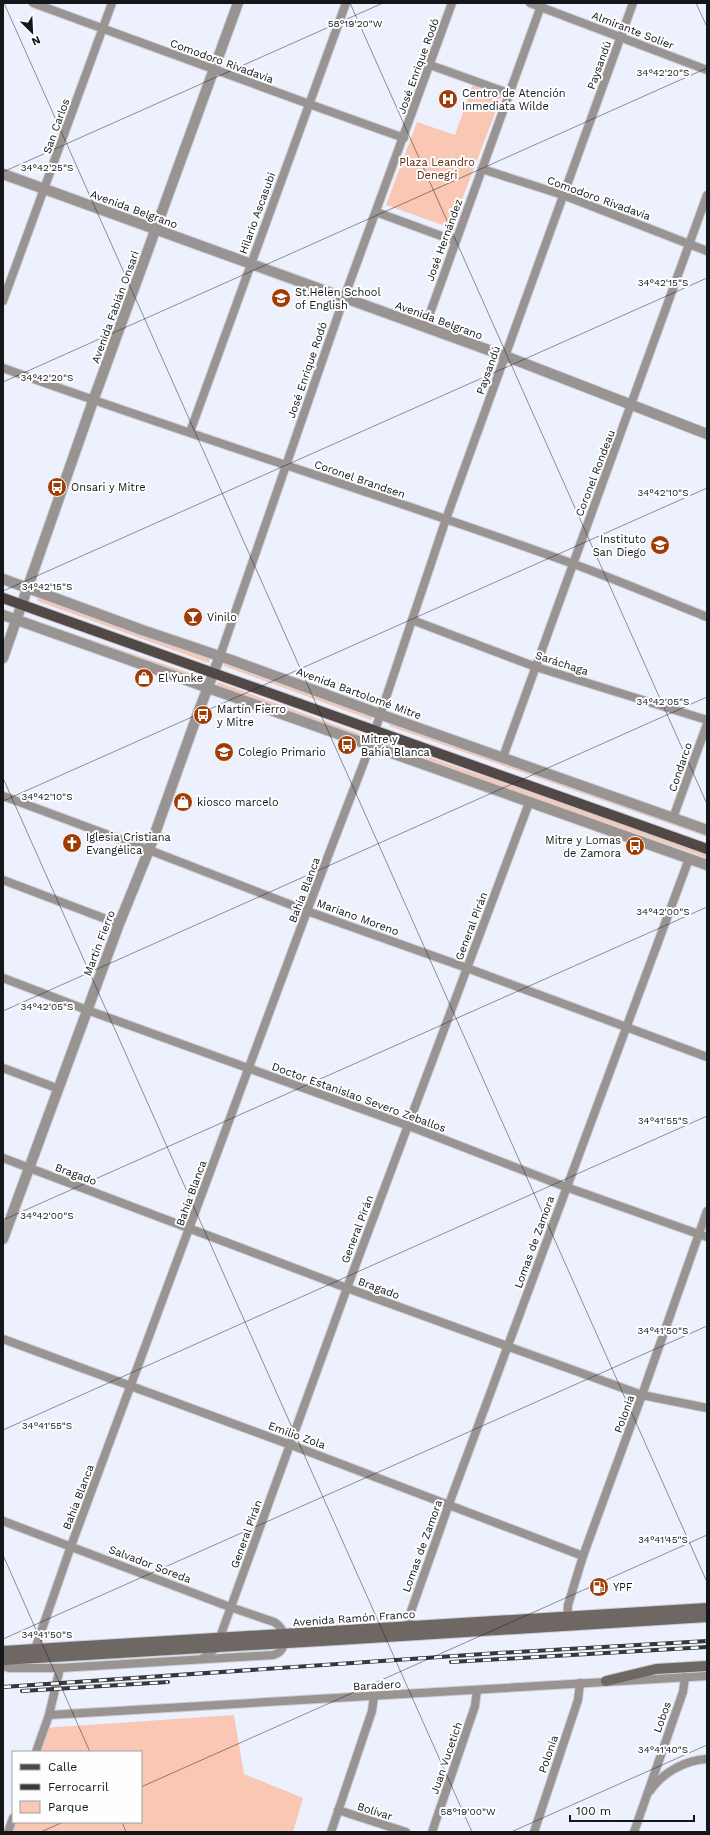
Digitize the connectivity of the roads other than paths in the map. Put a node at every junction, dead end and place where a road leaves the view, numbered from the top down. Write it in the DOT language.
graph roads {
  1 [pos="33,3"];
  2 [pos="112,3"];
  3 [pos="238,3"];
  4 [pos="346,3"];
  5 [pos="452,3"];
  6 [pos="530,3"];
  7 [pos="633,3"];
  8 [pos="541,5"];
  9 [pos="103,29"];
  10 [pos="620,37"];
  11 [pos="430,65"];
  12 [pos="214,70"];
  13 [pos="707,70"];
  14 [pos="508,93"];
  15 [pos="309,104"];
  16 [pos="404,138"];
  17 [pos="482,168"];
  18 [pos="3,174"];
  19 [pos="45,189"];
  20 [pos="563,195"];
  21 [pos="707,195"];
  22 [pos="376,212"];
  23 [pos="155,230"];
  24 [pos="455,241"];
  25 [pos="689,244"];
  26 [pos="707,251"];
  27 [pos="250,264"];
  28 [pos="344,298"];
  29 [pos="3,301"];
  30 [pos="425,327"];
  31 [pos="504,356"];
  32 [pos="3,368"];
  33 [pos="93,401"];
  34 [pos="632,405"];
  35 [pos="190,432"];
  36 [pos="707,434"];
  37 [pos="285,465"];
  38 [pos="446,519"];
  39 [pos="572,564"];
  40 [pos="3,579"];
  41 [pos="28,588"];
  42 [pos="3,598"];
  43 [pos="21,605"];
  44 [pos="3,615"];
  45 [pos="707,617"];
  46 [pos="16,620"];
  47 [pos="412,620"];
  48 [pos="220,656"];
  49 [pos="3,658"];
  50 [pos="536,667"];
  51 [pos="214,672"];
  52 [pos="207,688"];
  53 [pos="381,715"];
  54 [pos="707,720"];
  55 [pos="707,724"];
  56 [pos="376,730"];
  57 [pos="370,746"];
  58 [pos="503,757"];
  59 [pos="3,796"];
  60 [pos="529,803"];
  61 [pos="674,818"];
  62 [pos="707,830"];
  63 [pos="707,849"];
  64 [pos="149,850"];
  65 [pos="689,859"];
  66 [pos="707,865"];
  67 [pos="3,880"];
  68 [pos="307,911"];
  69 [pos="118,924"];
  70 [pos="467,968"];
  71 [pos="3,978"];
  72 [pos="87,1010"];
  73 [pos="626,1027"];
  74 [pos="707,1057"];
  75 [pos="3,1068"];
  76 [pos="248,1069"];
  77 [pos="59,1089"];
  78 [pos="409,1126"];
  79 [pos="3,1158"];
  80 [pos="30,1168"];
  81 [pos="566,1187"];
  82 [pos="707,1211"];
  83 [pos="190,1228"];
  84 [pos="698,1235"];
  85 [pos="707,1236"];
  86 [pos="3,1239"];
  87 [pos="347,1288"];
  88 [pos="3,1339"];
  89 [pos="508,1345"];
  90 [pos="131,1387"];
  91 [pos="642,1395"];
  92 [pos="707,1408"];
  93 [pos="291,1444"];
  94 [pos="448,1504"];
  95 [pos="3,1521"];
  96 [pos="71,1546"];
  97 [pos="583,1556"];
  98 [pos="230,1607"];
  99 [pos="707,1608"];
  100 [pos="707,1617"];
  101 [pos="567,1621"];
  102 [pos="408,1630"];
  103 [pos="219,1637"];
  104 [pos="284,1639"];
  105 [pos="216,1648"];
  106 [pos="35,1649"];
  107 [pos="3,1651"];
  108 [pos="202,1659"];
  109 [pos="3,1660"];
  110 [pos="3,1666"];
  111 [pos="707,1666"];
  112 [pos="60,1668"];
  113 [pos="707,1676"];
  114 [pos="685,1677"];
  115 [pos="606,1681"];
  116 [pos="580,1683"];
  117 [pos="477,1690"];
  118 [pos="374,1696"];
  119 [pos="49,1715"];
  120 [pos="36,1751"];
  121 [pos="707,1759"];
  122 [pos="656,1766"];
  123 [pos="666,1775"];
  124 [pos="646,1797"];
  125 [pos="338,1810"];
  126 [pos="12,1821"];
  127 [pos="8,1832"];
  128 [pos="331,1832"];
  129 [pos="406,1832"];
  130 [pos="432,1832"];
  131 [pos="534,1832"];
  132 [pos="634,1832"];
  1 -- 9 [label="street, Comodoro Rivadavia"];
  2 -- 9 [label="street, San Carlos"];
  3 -- 12 [label="street, Avenida Fabián Onsari"];
  4 -- 15 [label="street, Hilario Ascasubi"];
  5 -- 11 [label="street, José Enrique Rodó"];
  6 -- 8 [label="street, Almirante Solier"];
  7 -- 10 [label="street, Paysandú"];
  8 -- 10 [label="street, Almirante Solier"];
  8 -- 14 [label="street, José Hernández"];
  9 -- 12 [label="street, Comodoro Rivadavia"];
  9 -- 19 [label="street, San Carlos"];
  10 -- 13 [label="street, Almirante Solier"];
  10 -- 20 [label="street, Paysandú"];
  11 -- 14 [label="street"];
  11 -- 16 [label="street, José Enrique Rodó"];
  12 -- 15 [label="street, Comodoro Rivadavia"];
  12 -- 23 [label="street, Avenida Fabián Onsari"];
  14 -- 17 [label="street, José Hernández"];
  15 -- 16 [label="street, Comodoro Rivadavia"];
  15 -- 27 [label="street, Hilario Ascasubi"];
  16 -- 22 [label="street, José Enrique Rodó"];
  17 -- 20 [label="street, Comodoro Rivadavia"];
  17 -- 24 [label="street, José Hernández"];
  18 -- 19 [label="street, Avenida Belgrano"];
  19 -- 23 [label="street, Avenida Belgrano"];
  19 -- 29 [label="street, San Carlos"];
  20 -- 25 [label="street, Comodoro Rivadavia"];
  20 -- 31 [label="street, Paysandú"];
  21 -- 25 [label="street, Coronel Rondeau"];
  22 -- 24 [label="street"];
  22 -- 28 [label="street, José Enrique Rodó"];
  23 -- 27 [label="street, Avenida Belgrano"];
  23 -- 33 [label="street, Avenida Fabián Onsari"];
  24 -- 30 [label="street, José Hernández"];
  25 -- 26 [label="street, Comodoro Rivadavia"];
  25 -- 34 [label="street, Coronel Rondeau"];
  27 -- 28 [label="street, Avenida Belgrano"];
  27 -- 35 [label="street, Hilario Ascasubi"];
  28 -- 30 [label="street, Avenida Belgrano"];
  28 -- 37 [label="street, José Enrique Rodó"];
  30 -- 31 [label="street, Avenida Belgrano"];
  31 -- 34 [label="street, Avenida Belgrano"];
  31 -- 38 [label="street, Paysandú"];
  32 -- 33 [label="street, Coronel Brandsen"];
  33 -- 35 [label="street, Coronel Brandsen"];
  33 -- 41 [label="street, Avenida Fabián Onsari"];
  34 -- 36 [label="street, Avenida Belgrano"];
  34 -- 39 [label="street, Coronel Rondeau"];
  35 -- 37 [label="street, Coronel Brandsen"];
  37 -- 38 [label="street, Coronel Brandsen"];
  37 -- 48 [label="street, José Enrique Rodó"];
  38 -- 39 [label="street, Coronel Brandsen"];
  38 -- 47 [label="street, Paysandú"];
  39 -- 45 [label="street, Coronel Brandsen"];
  39 -- 50 [label="street, Coronel Rondeau"];
  40 -- 41 [label="street, Avenida Bartolomé Mitre"];
  41 -- 43 [label="street, Avenida Fabián Onsari"];
  41 -- 48 [label="street, Avenida Bartolomé Mitre"];
  42 -- 43 [label="main road"];
  43 -- 46 [label="street, Avenida Fabián Onsari"];
  43 -- 51 [label="main road"];
  44 -- 46 [label="street"];
  46 -- 49 [label="street, Avenida Fabián Onsari"];
  46 -- 52 [label="street"];
  47 -- 50 [label="street, Saráchaga"];
  47 -- 53 [label="street, Paysandú"];
  48 -- 51 [label="street, Martín Fierro"];
  48 -- 53 [label="street, Avenida Bartolomé Mitre"];
  50 -- 54 [label="street, Saráchaga"];
  50 -- 58 [label="street, Coronel Rondeau"];
  51 -- 52 [label="street, Martín Fierro"];
  51 -- 56 [label="main road"];
  52 -- 57 [label="street"];
  52 -- 64 [label="street, Martín Fierro"];
  53 -- 56 [label="street, Paysandú"];
  53 -- 58 [label="street, Avenida Bartolomé Mitre"];
  55 -- 61 [label="street, Condarco"];
  56 -- 57 [label="street, Paysandú"];
  56 -- 63 [label="main road"];
  57 -- 60 [label="street"];
  57 -- 68 [label="street, Bahía Blanca"];
  58 -- 61 [label="street, Avenida Bartolomé Mitre"];
  59 -- 64 [label="street, Mariano Moreno"];
  60 -- 65 [label="street"];
  60 -- 70 [label="street, General Pirán"];
  61 -- 62 [label="street, Avenida Bartolomé Mitre"];
  64 -- 68 [label="street, Mariano Moreno"];
  64 -- 69 [label="street, Martín Fierro"];
  65 -- 66 [label="street"];
  65 -- 73 [label="street, Lomas de Zamora"];
  67 -- 69 [label="street"];
  68 -- 70 [label="street, Mariano Moreno"];
  68 -- 76 [label="street, Bahía Blanca"];
  69 -- 72 [label="street, Martín Fierro"];
  70 -- 73 [label="street, Mariano Moreno"];
  70 -- 78 [label="street, General Pirán"];
  71 -- 72 [label="street, Doctor Estanislao Severo Zeballos"];
  72 -- 76 [label="street, Doctor Estanislao Severo Zeballos"];
  72 -- 77 [label="street, Martín Fierro"];
  73 -- 74 [label="street, Mariano Moreno"];
  73 -- 81 [label="street, Lomas de Zamora"];
  75 -- 77 [label="street"];
  76 -- 78 [label="street, Doctor Estanislao Severo Zeballos"];
  76 -- 83 [label="street, Bahía Blanca"];
  77 -- 80 [label="street, Martín Fierro"];
  78 -- 81 [label="street, Doctor Estanislao Severo Zeballos"];
  78 -- 87 [label="street, General Pirán"];
  79 -- 80 [label="street, Bragado"];
  80 -- 83 [label="street, Bragado"];
  80 -- 86 [label="street, Martín Fierro"];
  81 -- 84 [label="street, Doctor Estanislao Severo Zeballos"];
  81 -- 89 [label="street, Lomas de Zamora"];
  82 -- 84 [label="street, Polonia"];
  83 -- 87 [label="street, Bragado"];
  83 -- 90 [label="street, Bahía Blanca"];
  84 -- 85 [label="street, Doctor Estanislao Severo Zeballos"];
  84 -- 91 [label="street, Polonia"];
  87 -- 89 [label="street, Bragado"];
  87 -- 93 [label="street, General Pirán"];
  88 -- 90 [label="street, Emilio Zola"];
  89 -- 91 [label="street, Bragado"];
  89 -- 94 [label="street, Lomas de Zamora"];
  90 -- 93 [label="street, Emilio Zola"];
  90 -- 96 [label="street, Bahía Blanca"];
  91 -- 92 [label="street, Bragado"];
  91 -- 97 [label="street, Polonia"];
  93 -- 94 [label="street, Emilio Zola"];
  93 -- 98 [label="street, General Pirán"];
  94 -- 97 [label="street, Emilio Zola"];
  94 -- 102 [label="street, Lomas de Zamora"];
  95 -- 96 [label="street, Salvador Soreda"];
  96 -- 98 [label="street, Salvador Soreda"];
  96 -- 106 [label="street, Bahía Blanca"];
  97 -- 101 [label="street, Polonia"];
  98 -- 103 [label="street, General Pirán"];
  98 -- 104 [label="street, Salvador Soreda"];
  99 -- 101 [label="main road, Avenida Ramón Franco"];
  100 -- 101 [label="main road, Avenida Ramón Franco"];
  101 -- 102 [label="main road, Avenida Ramón Franco"];
  102 -- 104 [label="main road, Avenida Ramón Franco"];
  103 -- 104 [label="main road, Avenida Ramón Franco"];
  103 -- 105 [label="street, General Pirán"];
  103 -- 106 [label="main road, Avenida Ramón Franco"];
  104 -- 105 [label="main road, Avenida Ramón Franco"];
  104 -- 108 [label="street"];
  105 -- 108 [label="street"];
  105 -- 109 [label="main road, Avenida Ramón Franco"];
  106 -- 107 [label="main road, Avenida Ramón Franco"];
  108 -- 112 [label="street"];
  110 -- 112 [label="street"];
  111 -- 115 [label="main road"];
  112 -- 119 [label="street"];
  113 -- 114 [label="street, Baradero"];
  114 -- 115 [label="street, Baradero"];
  114 -- 122 [label="street, Lobos"];
  115 -- 116 [label="street, Baradero"];
  116 -- 117 [label="street, Baradero"];
  116 -- 131 [label="street, Polonia"];
  117 -- 118 [label="street, Baradero"];
  117 -- 130 [label="street, Juan Vucetich"];
  118 -- 119 [label="street, Baradero"];
  118 -- 125 [label="street"];
  119 -- 120 [label="street"];
  121 -- 123 [label="street"];
  122 -- 123 [label="street"];
  122 -- 124 [label="street, Lobos"];
  123 -- 124 [label="street"];
  124 -- 132 [label="street, Lobos"];
  125 -- 128 [label="street"];
  125 -- 129 [label="street, Bolívar"];
  126 -- 127 [label="street"];
}
